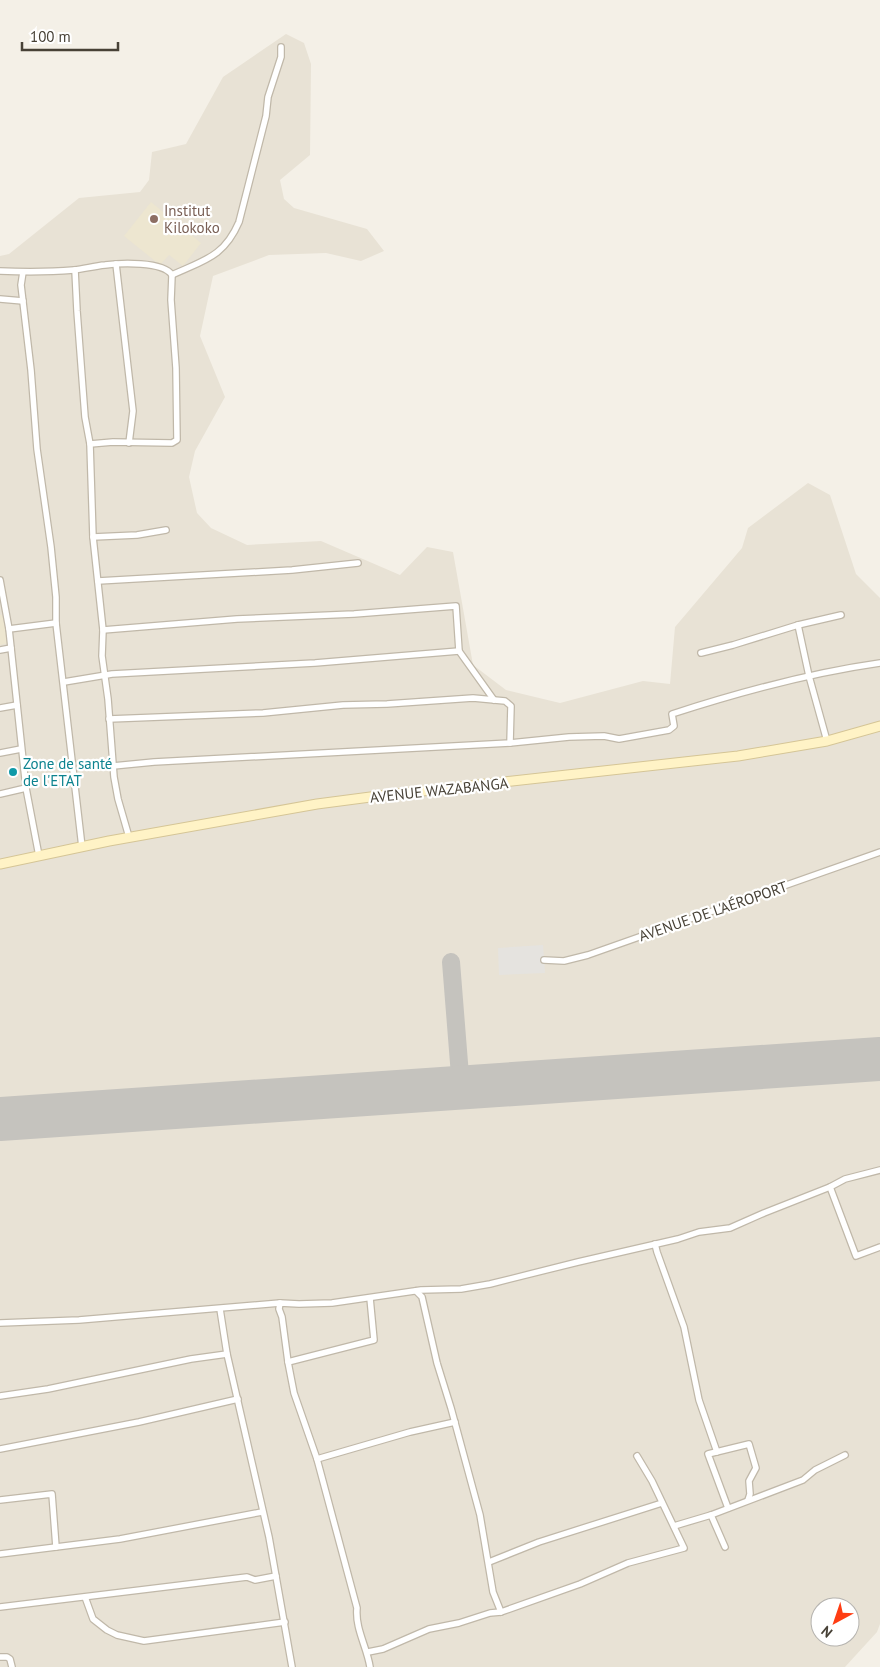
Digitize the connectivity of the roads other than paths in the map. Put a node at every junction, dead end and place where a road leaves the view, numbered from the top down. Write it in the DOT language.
graph roads {
  1 [pos="281,47"];
  2 [pos="116,264"];
  3 [pos="75,270"];
  4 [pos="0,272"];
  5 [pos="23,272"];
  6 [pos="172,275"];
  7 [pos="0,299"];
  8 [pos="23,301"];
  9 [pos="129,443"];
  10 [pos="90,444"];
  11 [pos="166,530"];
  12 [pos="94,537"];
  13 [pos="358,563"];
  14 [pos="0,580"];
  15 [pos="98,581"];
  16 [pos="3,614"];
  17 [pos="841,615"];
  18 [pos="56,623"];
  19 [pos="798,624"];
  20 [pos="9,629"];
  21 [pos="103,630"];
  22 [pos="11,648"];
  23 [pos="0,650"];
  24 [pos="459,651"];
  25 [pos="701,653"];
  26 [pos="880,663"];
  27 [pos="105,676"];
  28 [pos="809,676"];
  29 [pos="64,682"];
  30 [pos="494,700"];
  31 [pos="17,705"];
  32 [pos="0,708"];
  33 [pos="109,719"];
  34 [pos="880,726"];
  35 [pos="827,741"];
  36 [pos="510,742"];
  37 [pos="21,749"];
  38 [pos="0,753"];
  39 [pos="114,766"];
  40 [pos="26,788"];
  41 [pos="0,794"];
  42 [pos="129,837"];
  43 [pos="82,846"];
  44 [pos="880,852"];
  45 [pos="39,856"];
  46 [pos="0,864"];
  47 [pos="544,960"];
  48 [pos="880,1170"];
  49 [pos="830,1188"];
  50 [pos="655,1244"];
  51 [pos="880,1247"];
  52 [pos="416,1291"];
  53 [pos="370,1298"];
  54 [pos="280,1303"];
  55 [pos="220,1309"];
  56 [pos="0,1323"];
  57 [pos="227,1354"];
  58 [pos="288,1362"];
  59 [pos="0,1396"];
  60 [pos="238,1400"];
  61 [pos="455,1422"];
  62 [pos="0,1448"];
  63 [pos="717,1452"];
  64 [pos="637,1456"];
  65 [pos="845,1456"];
  66 [pos="317,1459"];
  67 [pos="0,1500"];
  68 [pos="748,1500"];
  69 [pos="662,1503"];
  70 [pos="728,1508"];
  71 [pos="262,1512"];
  72 [pos="711,1515"];
  73 [pos="674,1526"];
  74 [pos="56,1547"];
  75 [pos="725,1547"];
  76 [pos="0,1554"];
  77 [pos="488,1562"];
  78 [pos="276,1576"];
  79 [pos="85,1597"];
  80 [pos="0,1607"];
  81 [pos="501,1612"];
  82 [pos="285,1622"];
  83 [pos="368,1652"];
  84 [pos="0,1657"];
  85 [pos="12,1667"];
  86 [pos="292,1667"];
  87 [pos="370,1667"];
  1 -- 6 [label="street"];
  2 -- 3 [label="street"];
  2 -- 6 [label="street"];
  2 -- 9 [label="street"];
  3 -- 5 [label="street"];
  3 -- 10 [label="street"];
  4 -- 5 [label="street"];
  5 -- 8 [label="street"];
  6 -- 9 [label="street"];
  7 -- 8 [label="street"];
  8 -- 18 [label="street"];
  9 -- 10 [label="street"];
  10 -- 12 [label="street"];
  11 -- 12 [label="street"];
  12 -- 15 [label="street"];
  13 -- 15 [label="street"];
  14 -- 16 [label="street"];
  15 -- 21 [label="street"];
  16 -- 20 [label="street"];
  17 -- 19 [label="street"];
  18 -- 20 [label="street"];
  18 -- 29 [label="street"];
  19 -- 25 [label="street"];
  19 -- 28 [label="street"];
  20 -- 22 [label="street"];
  21 -- 24 [label="street"];
  21 -- 27 [label="street"];
  22 -- 23 [label="street"];
  22 -- 31 [label="street"];
  24 -- 27 [label="street"];
  24 -- 30 [label="street"];
  26 -- 28 [label="street"];
  27 -- 29 [label="street"];
  27 -- 33 [label="street"];
  28 -- 35 [label="street"];
  28 -- 36 [label="street"];
  29 -- 43 [label="street"];
  30 -- 33 [label="street"];
  30 -- 36 [label="street"];
  31 -- 32 [label="street"];
  31 -- 37 [label="street"];
  33 -- 39 [label="street"];
  34 -- 35 [label="main road, AVENUE WAZABANGA"];
  35 -- 42 [label="main road, AVENUE WAZABANGA"];
  36 -- 39 [label="street"];
  37 -- 38 [label="street"];
  37 -- 40 [label="street"];
  39 -- 42 [label="street"];
  40 -- 41 [label="street"];
  40 -- 45 [label="street"];
  42 -- 43 [label="main road, AVENUE WAZABANGA"];
  43 -- 45 [label="main road, AVENUE WAZABANGA"];
  44 -- 47 [label="street, AVENUE DE L'AÉROPORT"];
  45 -- 46 [label="main road, AVENUE WAZABANGA"];
  48 -- 49 [label="street"];
  49 -- 50 [label="street"];
  49 -- 51 [label="street"];
  50 -- 52 [label="street"];
  50 -- 63 [label="street"];
  52 -- 53 [label="street"];
  52 -- 61 [label="street"];
  53 -- 54 [label="street"];
  53 -- 58 [label="street"];
  54 -- 55 [label="street"];
  54 -- 58 [label="street"];
  55 -- 56 [label="street"];
  55 -- 57 [label="street"];
  57 -- 59 [label="street"];
  57 -- 60 [label="street"];
  58 -- 66 [label="street"];
  60 -- 62 [label="street"];
  60 -- 71 [label="street"];
  61 -- 66 [label="street"];
  61 -- 77 [label="street"];
  63 -- 68 [label="street"];
  63 -- 70 [label="street"];
  64 -- 69 [label="street"];
  65 -- 68 [label="street"];
  66 -- 83 [label="street"];
  67 -- 74 [label="street"];
  68 -- 70 [label="street"];
  69 -- 73 [label="street"];
  69 -- 77 [label="street"];
  70 -- 72 [label="street"];
  71 -- 74 [label="street"];
  71 -- 78 [label="street"];
  72 -- 73 [label="street"];
  72 -- 75 [label="street"];
  73 -- 81 [label="street"];
  74 -- 76 [label="street"];
  77 -- 81 [label="street"];
  78 -- 79 [label="street"];
  78 -- 82 [label="street"];
  79 -- 80 [label="street"];
  79 -- 82 [label="street"];
  81 -- 83 [label="street"];
  82 -- 86 [label="street"];
  83 -- 87 [label="street"];
  84 -- 85 [label="street"];
}
